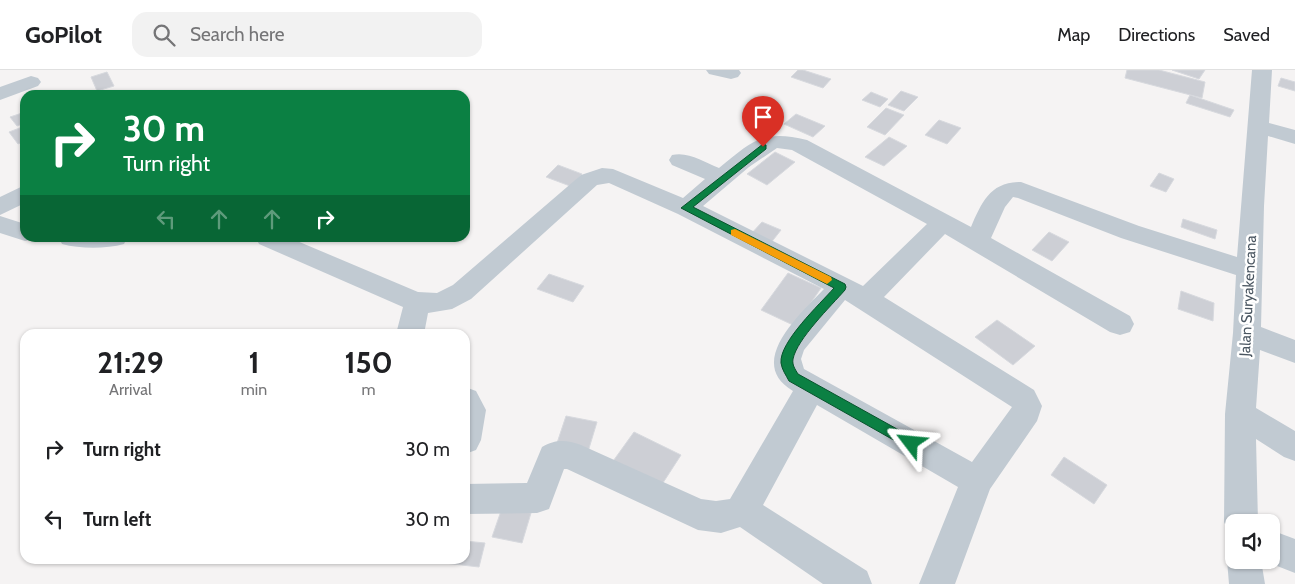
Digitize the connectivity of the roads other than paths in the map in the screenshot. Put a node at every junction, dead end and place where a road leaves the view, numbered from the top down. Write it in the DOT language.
graph roads {
  1 [pos="1262,70"];
  2 [pos="32,82"];
  3 [pos="0,94"];
  4 [pos="1258,127"];
  5 [pos="1295,137"];
  6 [pos="680,160"];
  7 [pos="722,178"];
  8 [pos="20,197"];
  9 [pos="0,207"];
  10 [pos="686,208"];
  11 [pos="943,222"];
  12 [pos="0,224"];
  13 [pos="20,231"];
  14 [pos="976,241"];
  15 [pos="277,242"];
  16 [pos="1249,270"];
  17 [pos="854,293"];
  18 [pos="418,302"];
  19 [pos="1120,324"];
  20 [pos="410,329"];
  21 [pos="1248,333"];
  22 [pos="1295,352"];
  23 [pos="811,387"];
  24 [pos="1240,414"];
  25 [pos="1295,447"];
  26 [pos="977,481"];
  27 [pos="470,499"];
  28 [pos="742,510"];
  29 [pos="1241,514"];
  30 [pos="1280,550"];
  31 [pos="1295,556"];
  32 [pos="1245,569"];
  33 [pos="854,584"];
  34 [pos="938,584"];
  35 [pos="1247,584"];
  1 -- 4 [label="street, Jalan Suryakencana"];
  2 -- 3 [label="street"];
  4 -- 5 [label="street"];
  4 -- 16 [label="street, Jalan Suryakencana"];
  6 -- 7 [label="street"];
  7 -- 10 [label="street"];
  7 -- 11 [label="street"];
  8 -- 9 [label="street"];
  10 -- 17 [label="street"];
  10 -- 18 [label="street"];
  11 -- 14 [label="street"];
  11 -- 17 [label="street"];
  12 -- 13 [label="street"];
  14 -- 16 [label="street"];
  14 -- 19 [label="street"];
  15 -- 18 [label="street"];
  16 -- 21 [label="street, Jalan Suryakencana"];
  17 -- 23 [label="street"];
  17 -- 26 [label="street"];
  18 -- 20 [label="street"];
  21 -- 22 [label="street"];
  21 -- 24 [label="street, Jalan Suryakencana"];
  23 -- 26 [label="street"];
  23 -- 28 [label="street"];
  24 -- 25 [label="street"];
  24 -- 29 [label="street, Jalan Suryakencana"];
  26 -- 34 [label="street"];
  27 -- 28 [label="street"];
  28 -- 33 [label="street"];
  30 -- 31 [label="street"];
  32 -- 35 [label="street"];
}
